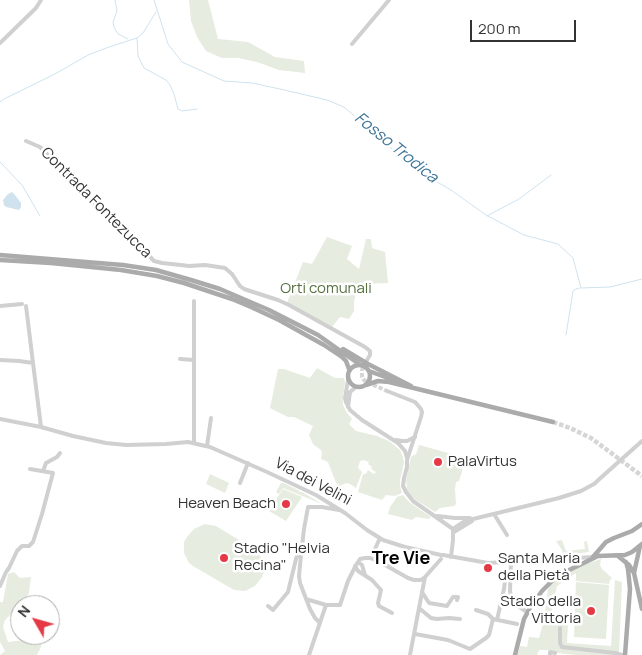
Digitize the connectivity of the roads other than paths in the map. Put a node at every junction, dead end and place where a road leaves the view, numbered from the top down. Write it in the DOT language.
graph roads {
  1 [pos="41,0"];
  2 [pos="389,0"];
  3 [pos="0,43"];
  4 [pos="352,44"];
  5 [pos="26,141"];
  6 [pos="0,255"];
  7 [pos="0,260"];
  8 [pos="194,301"];
  9 [pos="0,306"];
  10 [pos="318,335"];
  11 [pos="180,359"];
  12 [pos="0,360"];
  13 [pos="194,360"];
  14 [pos="367,360"];
  15 [pos="33,363"];
  16 [pos="360,364"];
  17 [pos="350,369"];
  18 [pos="369,371"];
  19 [pos="348,380"];
  20 [pos="366,385"];
  21 [pos="356,386"];
  22 [pos="419,390"];
  23 [pos="387,391"];
  24 [pos="348,406"];
  25 [pos="211,418"];
  26 [pos="0,419"];
  27 [pos="553,422"];
  28 [pos="41,427"];
  29 [pos="415,437"];
  30 [pos="392,439"];
  31 [pos="642,441"];
  32 [pos="194,443"];
  33 [pos="207,446"];
  34 [pos="60,453"];
  35 [pos="407,460"];
  36 [pos="248,463"];
  37 [pos="30,468"];
  38 [pos="43,471"];
  39 [pos="240,483"];
  40 [pos="341,511"];
  41 [pos="494,514"];
  42 [pos="435,516"];
  43 [pos="476,519"];
  44 [pos="642,524"];
  45 [pos="453,531"];
  46 [pos="507,535"];
  47 [pos="380,538"];
  48 [pos="641,544"];
  49 [pos="601,548"];
  50 [pos="301,555"];
  51 [pos="598,556"];
  52 [pos="610,556"];
  53 [pos="618,556"];
  54 [pos="439,557"];
  55 [pos="451,557"];
  56 [pos="593,557"];
  57 [pos="586,559"];
  58 [pos="511,561"];
  59 [pos="626,562"];
  60 [pos="357,564"];
  61 [pos="392,569"];
  62 [pos="634,573"];
  63 [pos="425,577"];
  64 [pos="511,579"];
  65 [pos="0,586"];
  66 [pos="630,589"];
  67 [pos="422,592"];
  68 [pos="306,599"];
  69 [pos="457,600"];
  70 [pos="326,605"];
  71 [pos="268,606"];
  72 [pos="419,608"];
  73 [pos="642,609"];
  74 [pos="476,610"];
  75 [pos="528,612"];
  76 [pos="392,613"];
  77 [pos="460,619"];
  78 [pos="495,619"];
  79 [pos="320,623"];
  80 [pos="517,624"];
  81 [pos="560,628"];
  82 [pos="415,634"];
  83 [pos="470,649"];
  84 [pos="555,653"];
  85 [pos="470,654"];
  86 [pos="309,655"];
  87 [pos="410,655"];
  88 [pos="515,655"];
  89 [pos="550,655"];
  90 [pos="623,655"];
  1 -- 3 [label="street"];
  2 -- 4 [label="street"];
  5 -- 14 [label="street, Contrada Fontezucca"];
  6 -- 10 [label="main road"];
  7 -- 17 [label="main road"];
  8 -- 13 [label="street"];
  9 -- 15 [label="street"];
  10 -- 16 [label="main road"];
  10 -- 22 [label="main road"];
  11 -- 13 [label="street"];
  12 -- 15 [label="street"];
  13 -- 32 [label="street"];
  15 -- 28 [label="street"];
  16 -- 17 [label="main road"];
  16 -- 18 [label="main road"];
  17 -- 19 [label="main road"];
  18 -- 20 [label="main road"];
  18 -- 22 [label="main road"];
  19 -- 21 [label="main road"];
  19 -- 24 [label="street"];
  20 -- 21 [label="main road"];
  20 -- 22 [label="main road"];
  21 -- 24 [label="street"];
  22 -- 27 [label="main road"];
  23 -- 29 [label="street"];
  24 -- 30 [label="street"];
  25 -- 33 [label="street"];
  26 -- 28 [label="street, Via dei Velini"];
  28 -- 32 [label="street, Via dei Velini"];
  29 -- 30 [label="street"];
  29 -- 35 [label="street"];
  30 -- 35 [label="street"];
  31 -- 41 [label="street"];
  32 -- 33 [label="street, Via dei Velini"];
  33 -- 36 [label="street, Via dei Velini"];
  34 -- 38 [label="street"];
  35 -- 42 [label="street"];
  36 -- 39 [label="street"];
  36 -- 40 [label="street, Via dei Velini"];
  37 -- 38 [label="street"];
  38 -- 65 [label="street"];
  40 -- 47 [label="street, Via dei Velini"];
  40 -- 50 [label="street"];
  41 -- 43 [label="street"];
  41 -- 46 [label="street"];
  42 -- 43 [label="street"];
  42 -- 45 [label="street"];
  43 -- 45 [label="street"];
  44 -- 49 [label="main road"];
  45 -- 55 [label="street"];
  47 -- 54 [label="street, Via dei Velini"];
  47 -- 61 [label="street"];
  48 -- 53 [label="main road"];
  48 -- 62 [label="main road"];
  49 -- 52 [label="main road"];
  49 -- 56 [label="main road"];
  49 -- 57 [label="street, Via dei Velini"];
  50 -- 68 [label="street"];
  50 -- 71 [label="street"];
  51 -- 52 [label="main road"];
  51 -- 56 [label="street"];
  51 -- 57 [label="main road"];
  52 -- 53 [label="main road"];
  53 -- 59 [label="main road"];
  54 -- 55 [label="street, Via dei Velini"];
  54 -- 63 [label="street"];
  55 -- 58 [label="street, Via dei Velini"];
  56 -- 57 [label="main road"];
  57 -- 58 [label="street, Via dei Velini"];
  57 -- 75 [label="main road"];
  58 -- 64 [label="street"];
  59 -- 62 [label="main road"];
  59 -- 66 [label="main road"];
  60 -- 61 [label="street"];
  60 -- 70 [label="street"];
  60 -- 76 [label="street"];
  61 -- 63 [label="street"];
  62 -- 66 [label="main road"];
  62 -- 73 [label="main road"];
  63 -- 67 [label="street"];
  64 -- 75 [label="street"];
  64 -- 78 [label="street"];
  66 -- 90 [label="main road"];
  67 -- 69 [label="street"];
  67 -- 72 [label="street"];
  68 -- 70 [label="street"];
  68 -- 79 [label="street"];
  70 -- 79 [label="street"];
  72 -- 77 [label="street"];
  72 -- 82 [label="street"];
  74 -- 78 [label="street"];
  75 -- 88 [label="main road"];
  78 -- 80 [label="street"];
  78 -- 83 [label="street"];
  79 -- 86 [label="street"];
  81 -- 90 [label="street"];
  82 -- 83 [label="street"];
  82 -- 87 [label="street"];
  83 -- 85 [label="street"];
  84 -- 89 [label="street"];
}
